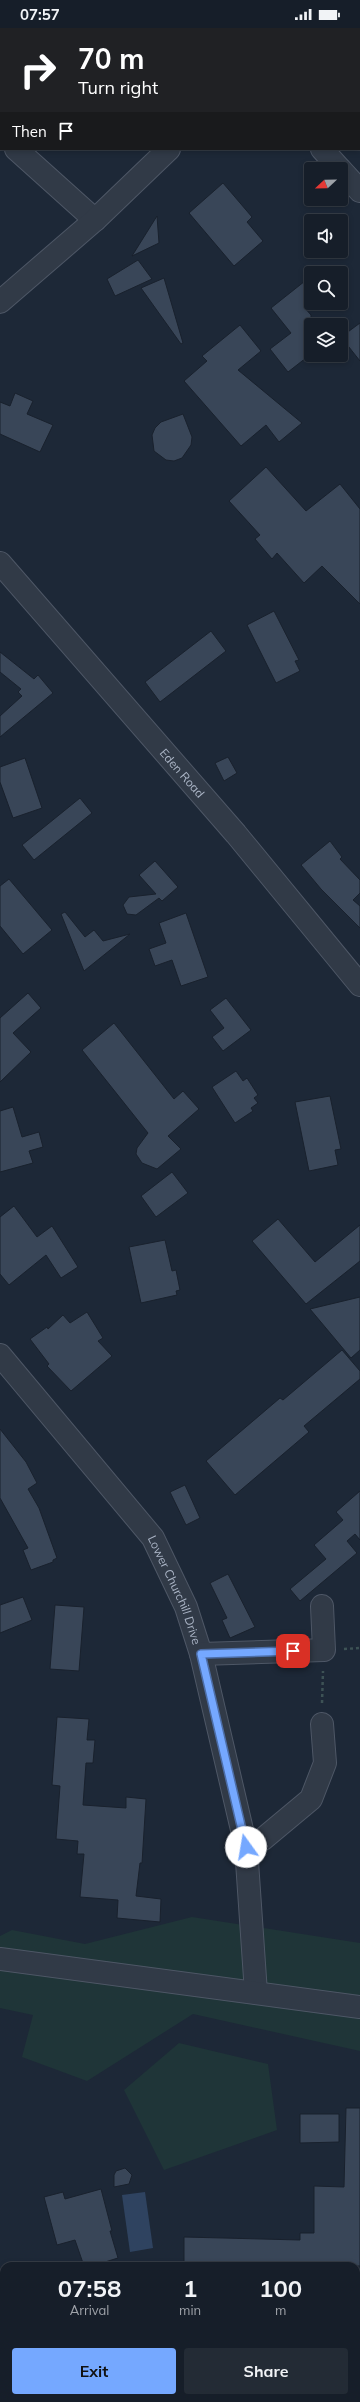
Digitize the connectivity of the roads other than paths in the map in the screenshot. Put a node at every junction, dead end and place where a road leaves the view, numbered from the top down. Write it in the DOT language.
graph roads {
  1 [pos="17,150"];
  2 [pos="168,150"];
  3 [pos="323,150"];
  4 [pos="333,162"];
  5 [pos="348,178"];
  6 [pos="360,191"];
  7 [pos="95,220"];
  8 [pos="0,302"];
  9 [pos="0,563"];
  10 [pos="360,985"];
  11 [pos="0,1355"];
  12 [pos="322,1606"];
  13 [pos="201,1654"];
  14 [pos="322,1724"];
  15 [pos="246,1847"];
  16 [pos="0,1959"];
  17 [pos="256,1993"];
  18 [pos="360,2008"];
  1 -- 7 [label="street"];
  2 -- 7 [label="street"];
  3 -- 4 [label="street"];
  5 -- 6 [label="street"];
  7 -- 8 [label="street"];
  9 -- 10 [label="street, Eden Road"];
  11 -- 13 [label="street, Lower Churchill Drive"];
  12 -- 13 [label="street"];
  13 -- 15 [label="street, Lower Churchill Drive"];
  14 -- 15 [label="street"];
  15 -- 17 [label="street, Lower Churchill Drive"];
  16 -- 17 [label="street"];
  17 -- 18 [label="street"];
}
